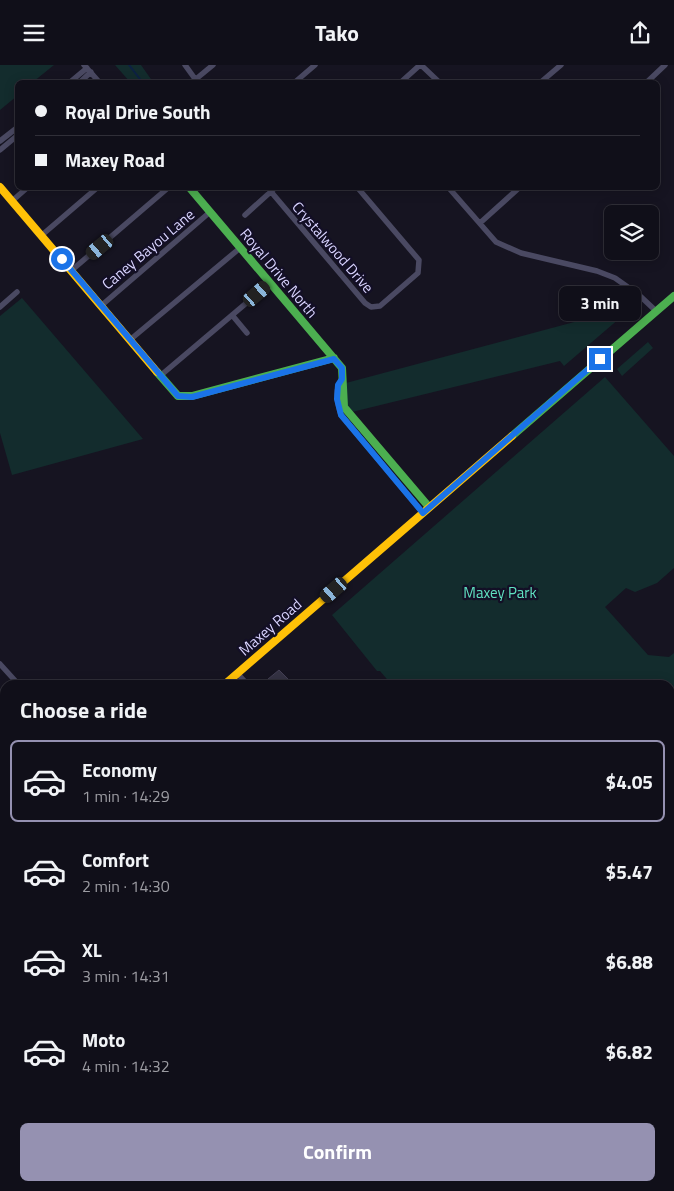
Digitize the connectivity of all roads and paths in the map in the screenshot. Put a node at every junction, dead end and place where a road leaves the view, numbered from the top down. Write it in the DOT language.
graph roads {
  1 [pos="185,65"];
  2 [pos="213,65"];
  3 [pos="315,65"];
  4 [pos="421,65"];
  5 [pos="561,65"];
  6 [pos="665,65"];
  7 [pos="87,68"];
  8 [pos="73,80"];
  9 [pos="81,80"];
  10 [pos="97,80"];
  11 [pos="196,80"];
  12 [pos="198,80"];
  13 [pos="298,80"];
  14 [pos="404,80"];
  15 [pos="437,80"];
  16 [pos="543,80"];
  17 [pos="649,80"];
  18 [pos="13,136"];
  19 [pos="0,141"];
  20 [pos="0,150"];
  21 [pos="0,187"];
  22 [pos="25,190"];
  23 [pos="94,190"];
  24 [pos="165,190"];
  25 [pos="191,190"];
  26 [pos="268,190"];
  27 [pos="361,190"];
  28 [pos="451,190"];
  29 [pos="517,190"];
  30 [pos="12,201"];
  31 [pos="210,213"];
  32 [pos="245,215"];
  33 [pos="480,223"];
  34 [pos="42,235"];
  35 [pos="240,248"];
  36 [pos="72,270"];
  37 [pos="270,283"];
  38 [pos="17,292"];
  39 [pos="674,296"];
  40 [pos="102,305"];
  41 [pos="0,307"];
  42 [pos="656,311"];
  43 [pos="232,315"];
  44 [pos="247,333"];
  45 [pos="131,339"];
  46 [pos="334,359"];
  47 [pos="160,375"];
  48 [pos="342,379"];
  49 [pos="389,460"];
  50 [pos="382,465"];
  51 [pos="429,507"];
  52 [pos="423,513"];
  53 [pos="0,664"];
  54 [pos="237,673"];
  55 [pos="14,680"];
  56 [pos="229,680"];
  57 [pos="243,680"];
  1 -- 11 [label="street"];
  2 -- 12 [label="street"];
  3 -- 13 [label="street"];
  4 -- 14 [label="street"];
  4 -- 15 [label="street"];
  5 -- 16 [label="street"];
  6 -- 17 [label="street"];
  7 -- 8 [label="street"];
  7 -- 9 [label="street"];
  7 -- 10 [label="street"];
  18 -- 19 [label="street"];
  18 -- 20 [label="street"];
  21 -- 30 [label="street"];
  22 -- 30 [label="street"];
  23 -- 34 [label="street"];
  24 -- 36 [label="street"];
  25 -- 31 [label="street, Royal Drive North"];
  26 -- 27 [label="street, Crystalwood Drive"];
  26 -- 32 [label="street"];
  28 -- 33 [label="street"];
  29 -- 33 [label="street"];
  30 -- 34 [label="street"];
  31 -- 35 [label="street, Royal Drive North"];
  31 -- 40 [label="street, Caney Bayou Lane"];
  33 -- 42 [label="street"];
  34 -- 36 [label="street"];
  35 -- 37 [label="street, Royal Drive North"];
  35 -- 45 [label="street"];
  36 -- 40 [label="street"];
  37 -- 43 [label="street"];
  37 -- 46 [label="street, Royal Drive North"];
  38 -- 41 [label="street"];
  39 -- 42 [label="street, Maxey Road"];
  40 -- 45 [label="street"];
  42 -- 51 [label="street, Maxey Road"];
  43 -- 44 [label="street"];
  43 -- 47 [label="street"];
  45 -- 47 [label="street"];
  46 -- 47 [label="street"];
  46 -- 48 [label="street, Royal Drive North"];
  48 -- 49 [label="street, Royal Drive North"];
  48 -- 50 [label="street"];
  49 -- 50 [label="street"];
  49 -- 51 [label="street, Royal Drive North"];
  50 -- 52 [label="street"];
  51 -- 52 [label="street, Maxey Road"];
  52 -- 54 [label="street, Maxey Road"];
  53 -- 55 [label="street"];
  54 -- 56 [label="street, Maxey Road"];
  54 -- 57 [label="street"];
}
